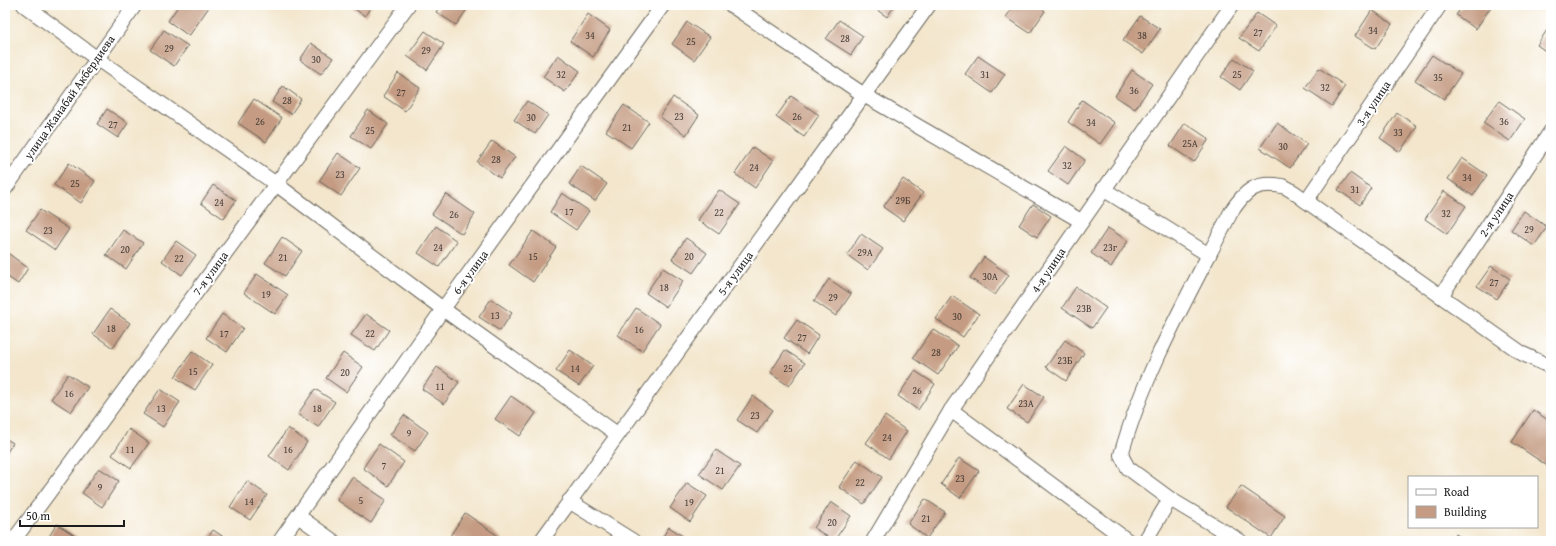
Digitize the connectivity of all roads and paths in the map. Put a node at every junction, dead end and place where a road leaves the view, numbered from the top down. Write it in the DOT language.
graph roads {
  1 [pos="24,5"];
  2 [pos="134,5"];
  3 [pos="408,5"];
  4 [pos="663,5"];
  5 [pos="731,5"];
  6 [pos="929,5"];
  7 [pos="1232,5"];
  8 [pos="1440,5"];
  9 [pos="96,58"];
  10 [pos="864,96"];
  11 [pos="1551,131"];
  12 [pos="276,184"];
  13 [pos="5,189"];
  14 [pos="1103,189"];
  15 [pos="1306,201"];
  16 [pos="1081,221"];
  17 [pos="1209,256"];
  18 [pos="1441,296"];
  19 [pos="443,308"];
  20 [pos="1551,367"];
  21 [pos="952,410"];
  22 [pos="617,434"];
  23 [pos="1170,499"];
  24 [pos="569,501"];
  25 [pos="298,516"];
  26 [pos="13,541"];
  27 [pos="280,541"];
  28 [pos="333,541"];
  29 [pos="541,541"];
  30 [pos="633,541"];
  31 [pos="873,541"];
  32 [pos="1128,541"];
  33 [pos="1145,541"];
  34 [pos="1240,541"];
  1 -- 9 [label="street"];
  2 -- 9 [label="street, улица Жанабай Акбердиева"];
  3 -- 12 [label="street, 7-я улица"];
  4 -- 19 [label="street, 6-я улица"];
  5 -- 10 [label="street"];
  6 -- 10 [label="street, 5-я улица"];
  7 -- 14 [label="street, 4-я улица"];
  8 -- 15 [label="street, 3-я улица"];
  9 -- 12 [label="street"];
  9 -- 13 [label="street, улица Жанабай Акбердиева"];
  10 -- 16 [label="street"];
  10 -- 22 [label="street, 5-я улица"];
  11 -- 18 [label="street, 2-я улица"];
  12 -- 19 [label="street"];
  12 -- 26 [label="street, 7-я улица"];
  14 -- 16 [label="street, 4-я улица"];
  14 -- 17 [label="street"];
  15 -- 17 [label="street"];
  15 -- 18 [label="street"];
  16 -- 21 [label="street, 4-я улица"];
  17 -- 23 [label="street"];
  18 -- 20 [label="street"];
  19 -- 22 [label="street"];
  19 -- 25 [label="street, 6-я улица"];
  21 -- 31 [label="street, 4-я улица"];
  21 -- 32 [label="street"];
  22 -- 24 [label="street, 5-я улица"];
  23 -- 33 [label="street"];
  23 -- 34 [label="street"];
  24 -- 29 [label="street, 5-я улица"];
  24 -- 30 [label="street"];
  25 -- 27 [label="street, 6-я улица"];
  25 -- 28 [label="street"];
}
